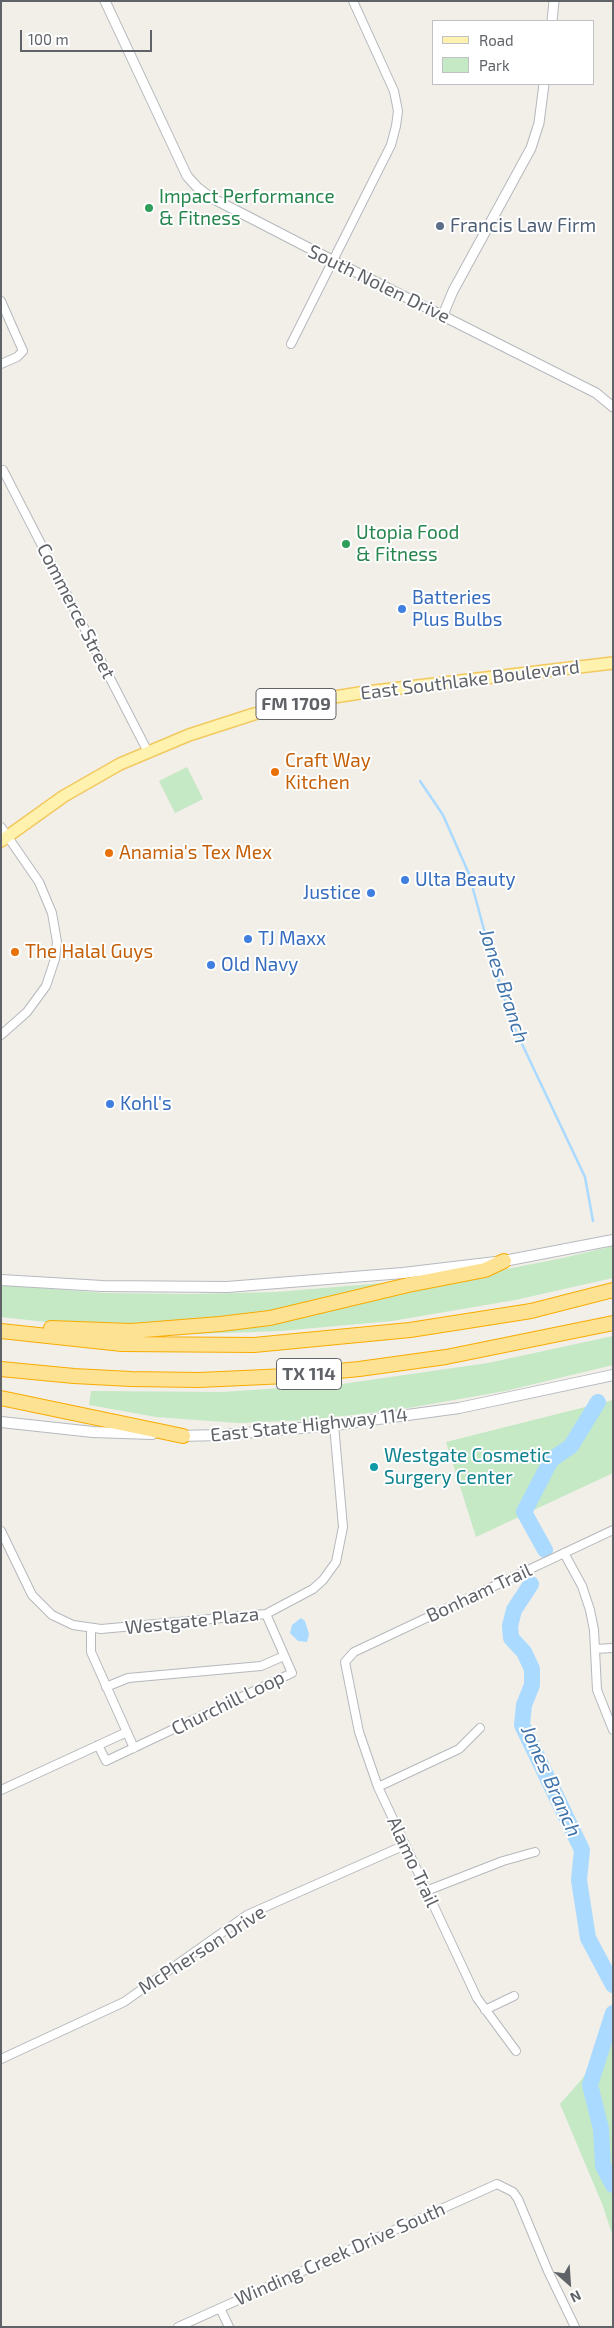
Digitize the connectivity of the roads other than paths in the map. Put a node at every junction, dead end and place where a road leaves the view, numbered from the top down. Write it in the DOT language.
graph roads {
  1 [pos="105,1"];
  2 [pos="353,1"];
  3 [pos="554,1"];
  4 [pos="552,20"];
  5 [pos="544,85"];
  6 [pos="332,260"];
  7 [pos="1,301"];
  8 [pos="443,315"];
  9 [pos="291,344"];
  10 [pos="1,364"];
  11 [pos="613,407"];
  12 [pos="3,470"];
  13 [pos="613,663"];
  14 [pos="148,752"];
  15 [pos="3,834"];
  16 [pos="1,1034"];
  17 [pos="613,1240"];
  18 [pos="504,1261"];
  19 [pos="1,1280"];
  20 [pos="613,1290"];
  21 [pos="1,1323"];
  22 [pos="613,1323"];
  23 [pos="1,1331"];
  24 [pos="1,1369"];
  25 [pos="613,1375"];
  26 [pos="1,1398"];
  27 [pos="1,1422"];
  28 [pos="334,1425"];
  29 [pos="183,1436"];
  30 [pos="613,1530"];
  31 [pos="1,1532"];
  32 [pos="564,1553"];
  33 [pos="266,1614"];
  34 [pos="91,1629"];
  35 [pos="613,1648"];
  36 [pos="595,1649"];
  37 [pos="284,1656"];
  38 [pos="347,1659"];
  39 [pos="106,1687"];
  40 [pos="480,1728"];
  41 [pos="613,1730"];
  42 [pos="127,1732"];
  43 [pos="98,1745"];
  44 [pos="134,1748"];
  45 [pos="378,1787"];
  46 [pos="1,1790"];
  47 [pos="405,1845"];
  48 [pos="535,1852"];
  49 [pos="426,1891"];
  50 [pos="514,1996"];
  51 [pos="485,2010"];
  52 [pos="516,2051"];
  53 [pos="1,2059"];
  54 [pos="220,2308"];
  55 [pos="178,2327"];
  56 [pos="229,2327"];
  57 [pos="575,2327"];
  1 -- 6 [label="street, South Nolen Drive"];
  2 -- 6 [label="street"];
  3 -- 4 [label="street"];
  5 -- 8 [label="street"];
  6 -- 8 [label="street, South Nolen Drive"];
  6 -- 9 [label="street"];
  7 -- 10 [label="street"];
  8 -- 11 [label="street, South Nolen Drive"];
  12 -- 14 [label="street, Commerce Street"];
  13 -- 14 [label="main road, East Southlake Boulevard / FM 1709"];
  14 -- 15 [label="main road, East Southlake Boulevard / FM 1709"];
  15 -- 16 [label="street"];
  17 -- 18 [label="main road"];
  18 -- 19 [label="main road"];
  18 -- 21 [label="highway"];
  20 -- 23 [label="highway, TX 114"];
  22 -- 24 [label="highway, TX 114"];
  25 -- 28 [label="main road, East State Highway 114"];
  26 -- 29 [label="highway"];
  27 -- 29 [label="main road, East State Highway 114"];
  28 -- 29 [label="main road, East State Highway 114"];
  28 -- 33 [label="street, Westgate Plaza"];
  30 -- 32 [label="street, Bonham Trail"];
  31 -- 34 [label="street, Westgate Plaza"];
  32 -- 36 [label="street"];
  32 -- 38 [label="street, Bonham Trail"];
  33 -- 34 [label="street, Westgate Plaza"];
  33 -- 37 [label="street, Churchill Loop"];
  34 -- 39 [label="street"];
  35 -- 36 [label="street"];
  36 -- 41 [label="street"];
  37 -- 39 [label="street"];
  37 -- 44 [label="street, Churchill Loop"];
  38 -- 45 [label="street, Alamo Trail"];
  39 -- 42 [label="street"];
  40 -- 45 [label="street"];
  42 -- 43 [label="street"];
  42 -- 44 [label="street"];
  43 -- 44 [label="street, Churchill Loop"];
  43 -- 46 [label="street"];
  45 -- 47 [label="street, Alamo Trail"];
  47 -- 49 [label="street, Alamo Trail"];
  47 -- 53 [label="street, McPherson Drive"];
  48 -- 49 [label="street"];
  49 -- 51 [label="street, Alamo Trail"];
  50 -- 51 [label="street"];
  51 -- 52 [label="street, Alamo Trail"];
  54 -- 55 [label="street, Winding Creek Drive South"];
  54 -- 56 [label="street"];
  54 -- 57 [label="street, Winding Creek Drive South"];
}
